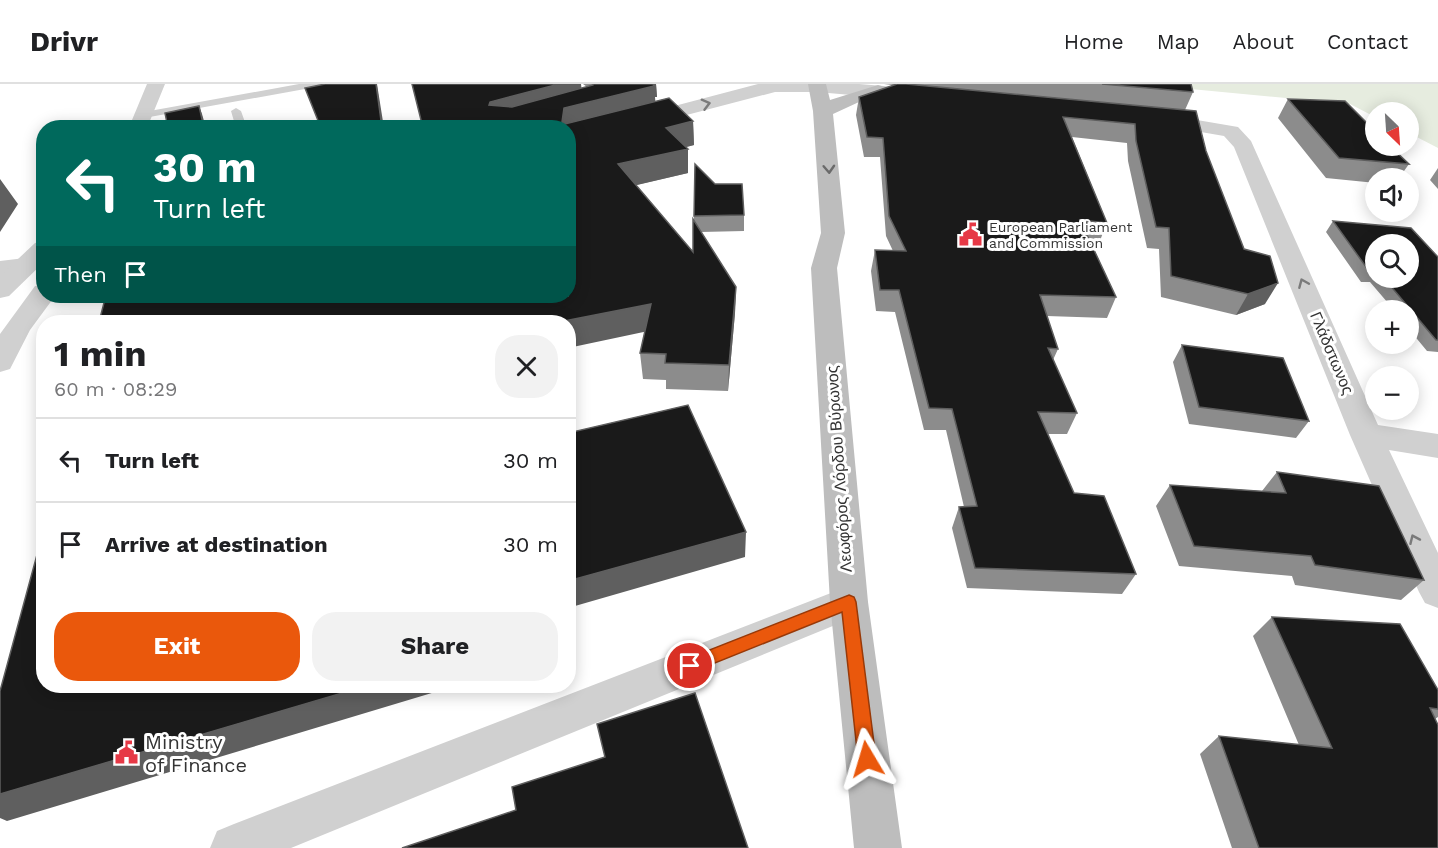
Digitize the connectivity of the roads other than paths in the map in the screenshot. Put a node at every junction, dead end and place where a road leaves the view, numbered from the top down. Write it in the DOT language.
graph roads {
  1 [pos="156,84"];
  2 [pos="316,84"];
  3 [pos="808,85"];
  4 [pos="878,91"];
  5 [pos="923,96"];
  6 [pos="236,111"];
  7 [pos="824,111"];
  8 [pos="1135,117"];
  9 [pos="142,120"];
  10 [pos="154,120"];
  11 [pos="239,120"];
  12 [pos="576,138"];
  13 [pos="807,162"];
  14 [pos="808,188"];
  15 [pos="36,255"];
  16 [pos="23,266"];
  17 [pos="824,268"];
  18 [pos="0,290"];
  19 [pos="36,297"];
  20 [pos="36,299"];
  21 [pos="37,303"];
  22 [pos="0,308"];
  23 [pos="0,321"];
  24 [pos="0,362"];
  25 [pos="1366,435"];
  26 [pos="1438,446"];
  27 [pos="1438,592"];
  28 [pos="849,602"];
  29 [pos="234,848"];
  30 [pos="878,848"];
  1 -- 9 [label="street"];
  2 -- 10 [label="lane"];
  3 -- 4 [label="street"];
  3 -- 7 [label="main road, Λεωφόρος Λόρδου Βύρωνος"];
  12 -- 3 [label="street, one-way"];
  3 -- 13 [label="main road"];
  4 -- 5 [label="street"];
  4 -- 7 [label="main road"];
  6 -- 11 [label="lane"];
  7 -- 17 [label="main road, Λεωφόρος Λόρδου Βύρωνος, one-way"];
  25 -- 8 [label="street, Γλάδστωνος, one-way"];
  14 -- 17 [label="main road, Λεωφόρος Λόρδου Βύρωνος"];
  15 -- 16 [label="street"];
  16 -- 18 [label="street"];
  17 -- 28 [label="main road, Λεωφόρος Λόρδου Βύρωνος"];
  19 -- 22 [label="street"];
  20 -- 23 [label="street"];
  21 -- 24 [label="street"];
  25 -- 26 [label="street"];
  27 -- 25 [label="street, Γλάδστωνος, one-way"];
  28 -- 29 [label="street"];
  28 -- 30 [label="main road, Λεωφόρος Λόρδου Βύρωνος"];
}
